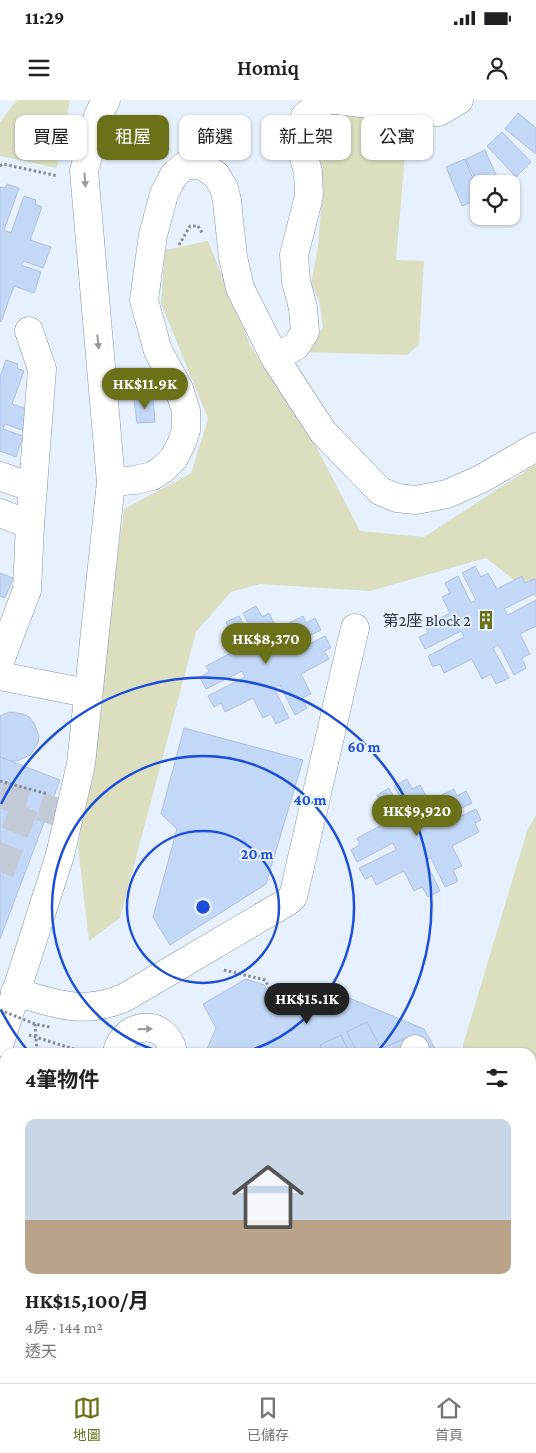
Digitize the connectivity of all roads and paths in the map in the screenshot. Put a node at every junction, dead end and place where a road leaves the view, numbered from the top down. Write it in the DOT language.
graph roads {
  1 [pos="106,100"];
  2 [pos="329,100"];
  3 [pos="336,100"];
  4 [pos="459,100"];
  5 [pos="0,166"];
  6 [pos="61,177"];
  7 [pos="208,242"];
  8 [pos="177,250"];
  9 [pos="29,331"];
  10 [pos="275,358"];
  11 [pos="536,448"];
  12 [pos="0,476"];
  13 [pos="111,482"];
  14 [pos="32,488"];
  15 [pos="0,513"];
  16 [pos="30,525"];
  17 [pos="355,628"];
  18 [pos="0,661"];
  19 [pos="0,676"];
  20 [pos="87,693"];
  21 [pos="0,781"];
  22 [pos="54,793"];
  23 [pos="216,974"];
  24 [pos="276,1000"];
  25 [pos="8,1001"];
  26 [pos="35,1024"];
  27 [pos="50,1027"];
  28 [pos="26,1034"];
  29 [pos="0,1042"];
  30 [pos="37,1048"];
  31 [pos="70,1048"];
  32 [pos="119,1048"];
  33 [pos="171,1048"];
  1 -- 13 [label="street, one-way"];
  2 -- 10 [label="street"];
  3 -- 4 [label="street"];
  5 -- 6 [label="path"];
  7 -- 8 [label="path"];
  9 -- 14 [label="street"];
  10 -- 11 [label="street"];
  10 -- 13 [label="street"];
  12 -- 14 [label="street"];
  13 -- 20 [label="street"];
  14 -- 16 [label="street"];
  15 -- 16 [label="street"];
  16 -- 18 [label="street"];
  17 -- 25 [label="street"];
  19 -- 20 [label="street"];
  20 -- 25 [label="street"];
  21 -- 22 [label="path"];
  23 -- 24 [label="path"];
  25 -- 26 [label="path, bridge"];
  25 -- 29 [label="street"];
  26 -- 27 [label="path, bridge"];
  26 -- 30 [label="path, bridge"];
  28 -- 31 [label="path"];
  32 -- 33 [label="street, one-way"];
}
